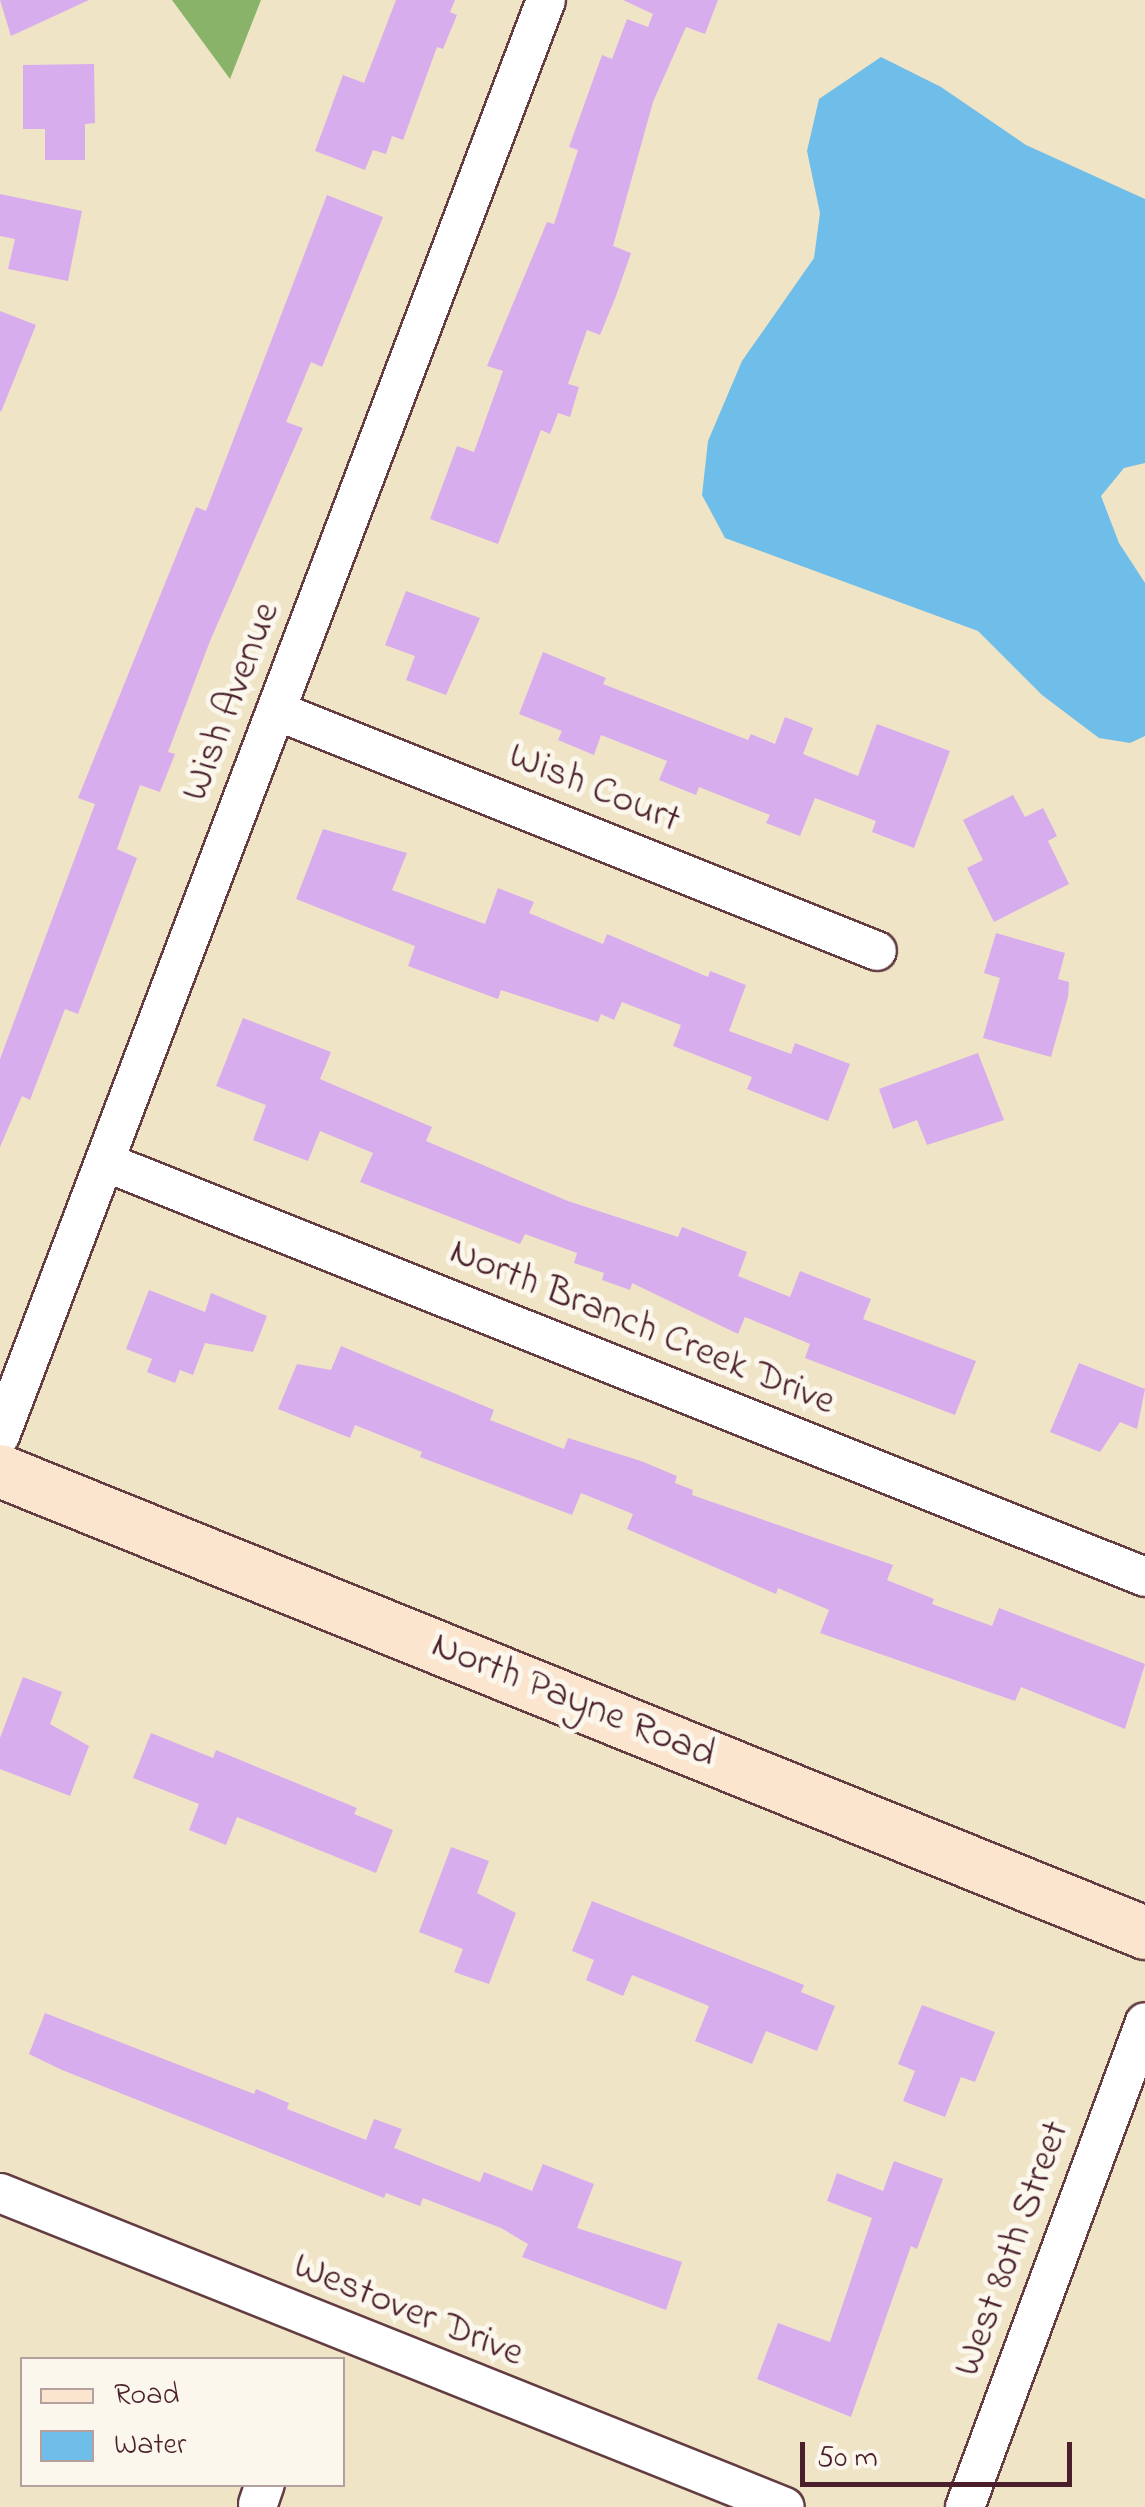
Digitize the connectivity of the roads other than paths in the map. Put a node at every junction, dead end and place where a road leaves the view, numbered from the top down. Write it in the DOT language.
graph roads {
  1 [pos="546,0"];
  2 [pos="277,711"];
  3 [pos="877,950"];
  4 [pos="105,1162"];
  5 [pos="0,1436"];
  6 [pos="0,1471"];
  7 [pos="1145,1577"];
  8 [pos="1145,1934"];
  9 [pos="1145,2022"];
  10 [pos="0,2194"];
  11 [pos="319,2343"];
  12 [pos="786,2507"];
  13 [pos="965,2507"];
  1 -- 2 [label="street, Wish Avenue"];
  2 -- 3 [label="street, Wish Court"];
  2 -- 4 [label="street, Wish Avenue"];
  4 -- 5 [label="street, Wish Avenue"];
  4 -- 7 [label="street, North Branch Creek Drive"];
  6 -- 8 [label="street, North Payne Road"];
  9 -- 13 [label="street, West 80th Street"];
  10 -- 11 [label="street, Westover Drive"];
  11 -- 12 [label="street, Westover Drive"];
}
